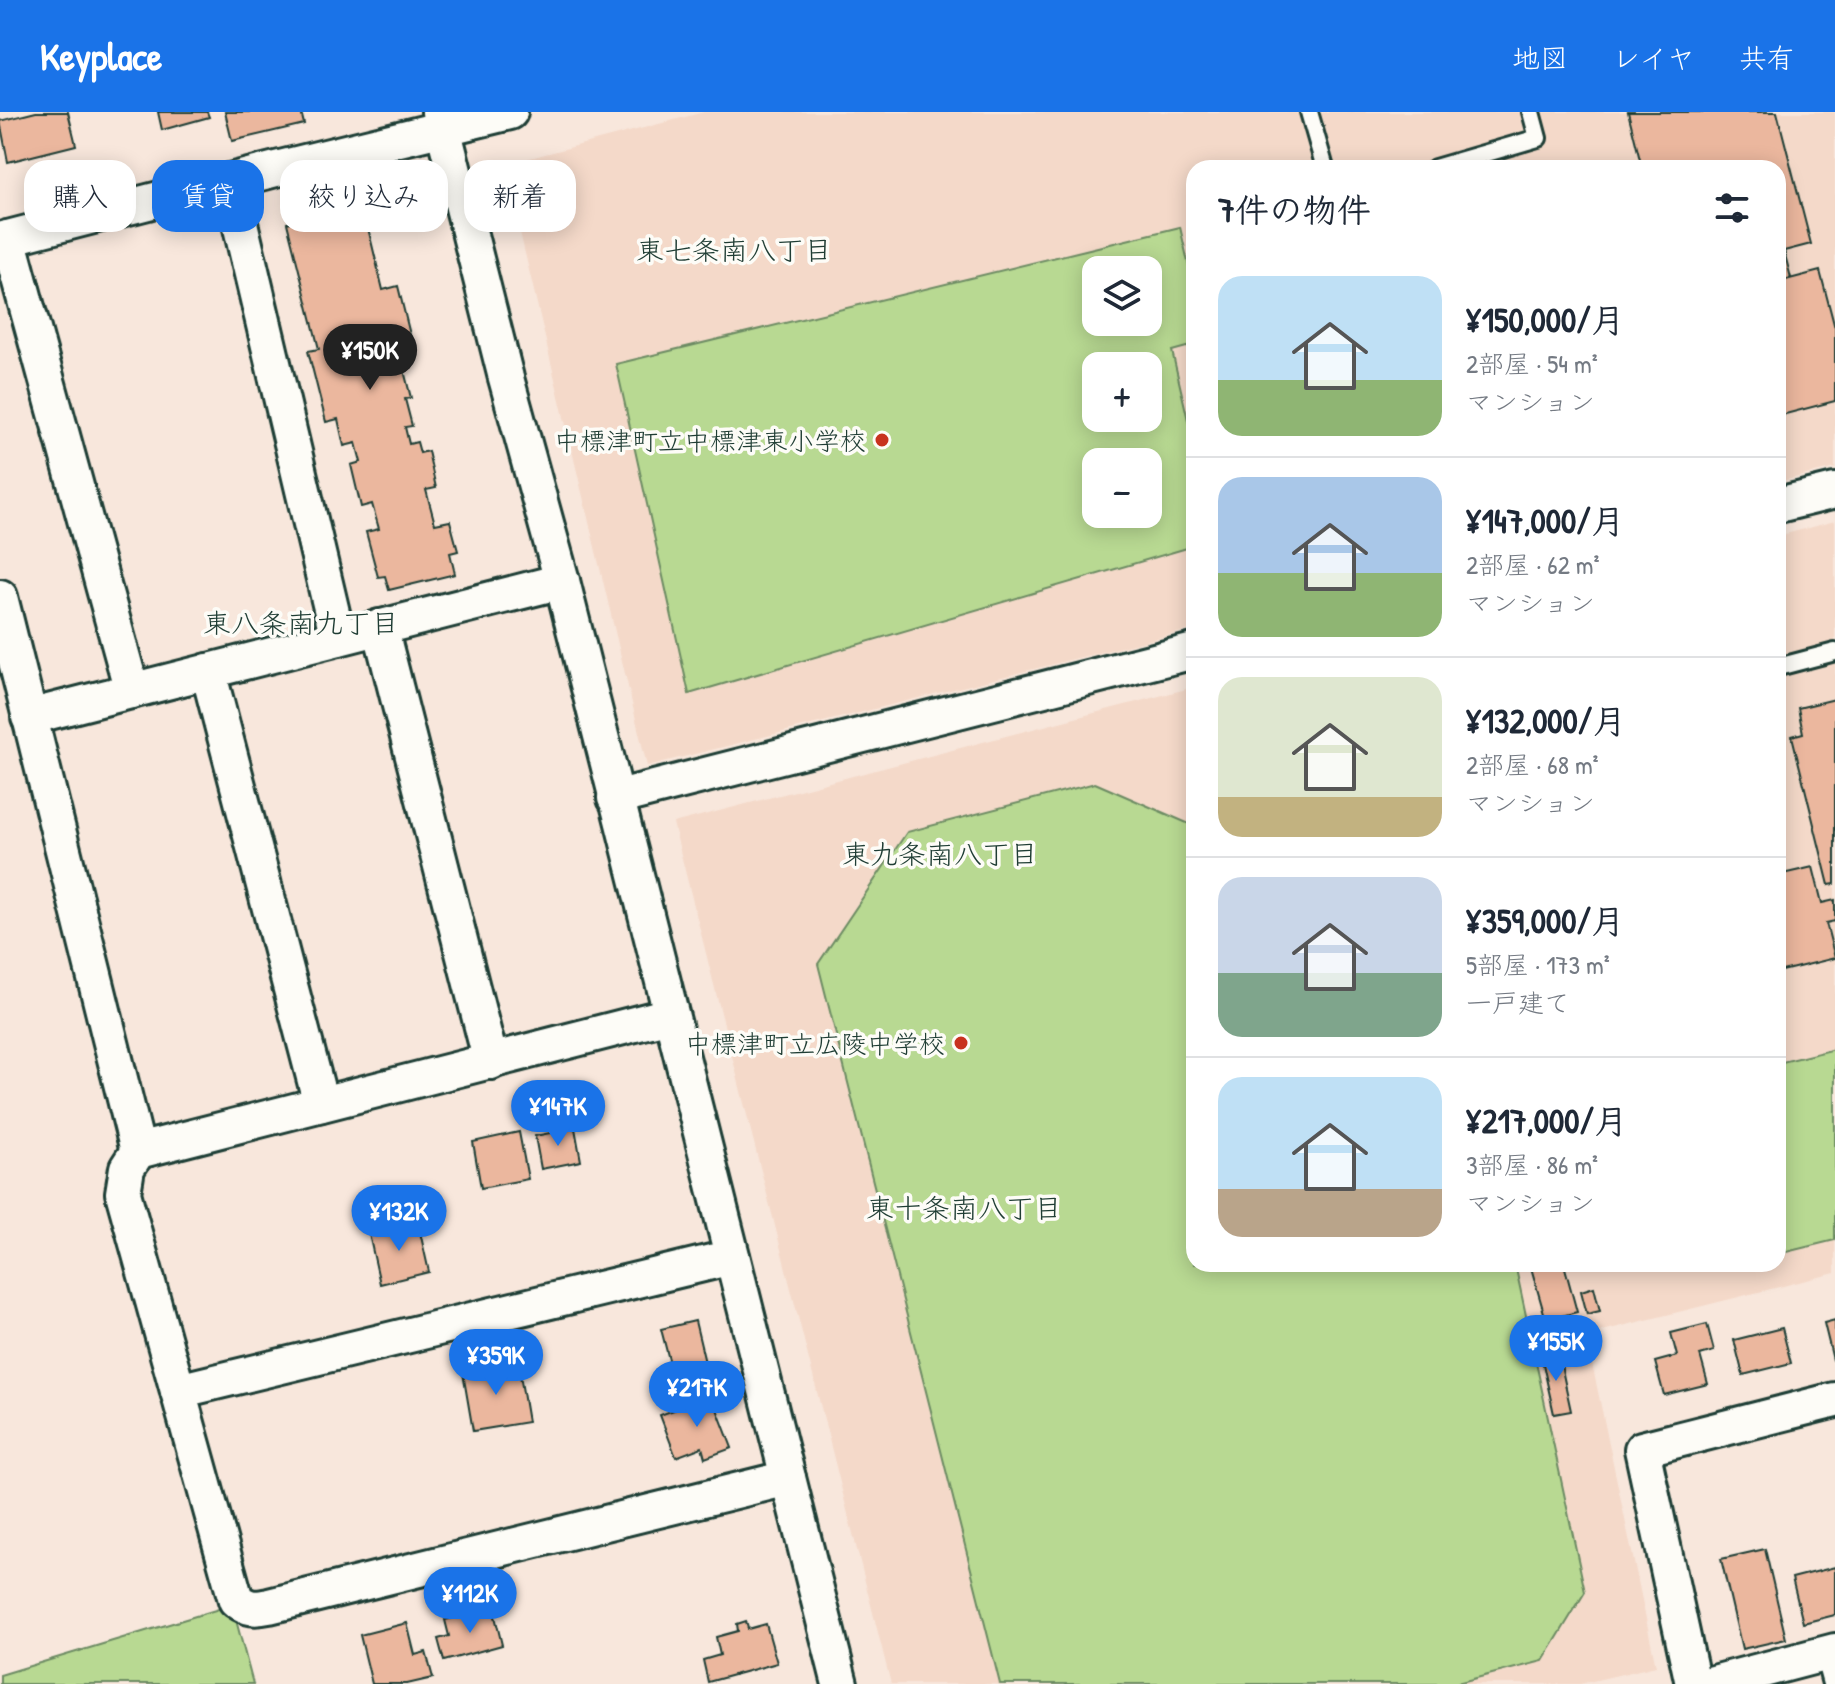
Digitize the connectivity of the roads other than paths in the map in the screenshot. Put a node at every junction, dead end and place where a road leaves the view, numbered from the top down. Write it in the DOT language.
graph roads {
  1 [pos="510,112"];
  2 [pos="1309,112"];
  3 [pos="1531,112"];
  4 [pos="442,120"];
  5 [pos="1323,160"];
  6 [pos="1462,160"];
  7 [pos="264,171"];
  8 [pos="152,201"];
  9 [pos="242,232"];
  10 [pos="4,239"];
  11 [pos="1835,491"];
  12 [pos="1786,503"];
  13 [pos="562,581"];
  14 [pos="0,597"];
  15 [pos="380,627"];
  16 [pos="338,638"];
  17 [pos="1835,652"];
  18 [pos="1186,653"];
  19 [pos="1786,665"];
  20 [pos="208,671"];
  21 [pos="132,691"];
  22 [pos="29,717"];
  23 [pos="615,798"];
  24 [pos="670,1015"];
  25 [pos="491,1062"];
  26 [pos="321,1104"];
  27 [pos="138,1151"];
  28 [pos="732,1257"];
  29 [pos="178,1391"];
  30 [pos="1835,1400"];
  31 [pos="788,1478"];
  32 [pos="1830,1663"];
  33 [pos="840,1684"];
  34 [pos="1693,1684"];
  35 [pos="1710,1684"];
  1 -- 4 [label="street"];
  2 -- 5 [label="lane"];
  3 -- 6 [label="lane"];
  4 -- 7 [label="street"];
  4 -- 13 [label="street"];
  8 -- 10 [label="street"];
  9 -- 16 [label="street"];
  10 -- 21 [label="street"];
  11 -- 12 [label="street"];
  13 -- 15 [label="street"];
  13 -- 23 [label="street"];
  14 -- 22 [label="street"];
  15 -- 16 [label="street"];
  15 -- 25 [label="street"];
  16 -- 20 [label="street"];
  17 -- 19 [label="lane"];
  18 -- 23 [label="street"];
  20 -- 21 [label="street"];
  20 -- 26 [label="street"];
  21 -- 22 [label="street"];
  22 -- 27 [label="street"];
  23 -- 24 [label="street"];
  24 -- 25 [label="street"];
  24 -- 28 [label="street"];
  25 -- 26 [label="street"];
  26 -- 27 [label="street"];
  27 -- 29 [label="street"];
  28 -- 29 [label="street"];
  28 -- 31 [label="street"];
  29 -- 31 [label="street"];
  30 -- 34 [label="street"];
  31 -- 33 [label="street"];
  32 -- 35 [label="street"];
}
